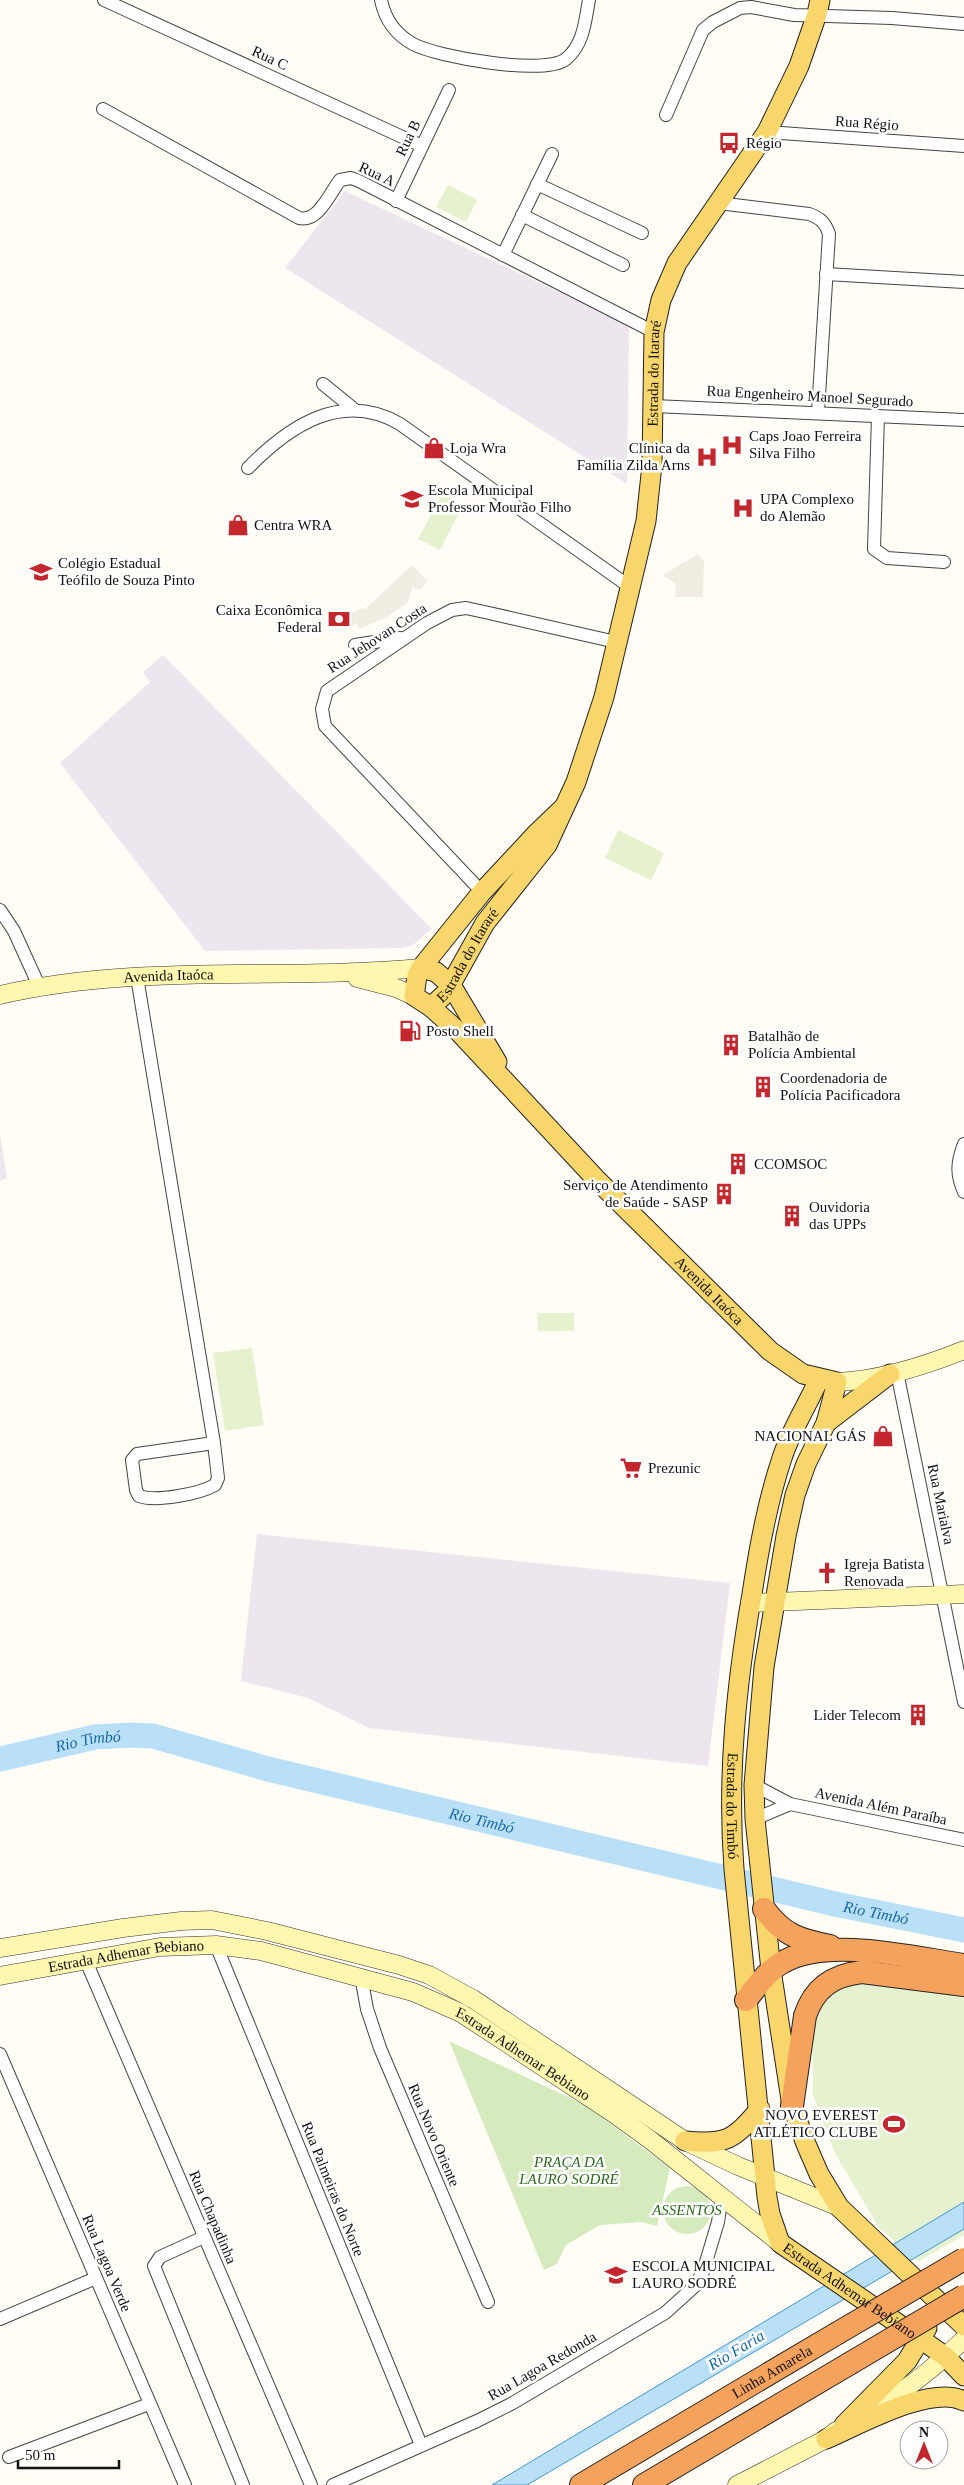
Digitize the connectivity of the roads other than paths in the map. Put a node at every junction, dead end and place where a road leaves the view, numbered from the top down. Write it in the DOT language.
graph roads {
  1 [pos="104,0"];
  2 [pos="381,0"];
  3 [pos="589,0"];
  4 [pos="819,7"];
  5 [pos="964,24"];
  6 [pos="449,90"];
  7 [pos="103,109"];
  8 [pos="666,115"];
  9 [pos="767,132"];
  10 [pos="422,146"];
  11 [pos="964,146"];
  12 [pos="552,154"];
  13 [pos="537,184"];
  14 [pos="396,201"];
  15 [pos="718,204"];
  16 [pos="522,215"];
  17 [pos="642,233"];
  18 [pos="503,255"];
  19 [pos="623,265"];
  20 [pos="826,274"];
  21 [pos="964,282"];
  22 [pos="654,332"];
  23 [pos="323,384"];
  24 [pos="654,406"];
  25 [pos="355,410"];
  26 [pos="818,412"];
  27 [pos="878,416"];
  28 [pos="964,420"];
  29 [pos="248,468"];
  30 [pos="944,562"];
  31 [pos="630,587"];
  32 [pos="405,638"];
  33 [pos="616,642"];
  34 [pos="355,645"];
  35 [pos="563,808"];
  36 [pos="482,892"];
  37 [pos="0,910"];
  38 [pos="421,968"];
  39 [pos="339,974"];
  40 [pos="137,977"];
  41 [pos="452,985"];
  42 [pos="39,986"];
  43 [pos="0,995"];
  44 [pos="414,996"];
  45 [pos="431,1007"];
  46 [pos="507,1082"];
  47 [pos="964,1144"];
  48 [pos="964,1192"];
  49 [pos="964,1350"];
  50 [pos="770,1351"];
  51 [pos="893,1373"];
  52 [pos="828,1380"];
  53 [pos="800,1415"];
  54 [pos="826,1422"];
  55 [pos="214,1443"];
  56 [pos="964,1594"];
  57 [pos="944,1595"];
  58 [pos="750,1603"];
  59 [pos="774,1604"];
  60 [pos="964,1702"];
  61 [pos="731,1801"];
  62 [pos="754,1802"];
  63 [pos="790,1804"];
  64 [pos="964,1840"];
  65 [pos="763,1903"];
  66 [pos="216,1944"];
  67 [pos="846,1948"];
  68 [pos="3,1950"];
  69 [pos="86,1961"];
  70 [pos="964,1965"];
  71 [pos="771,1970"];
  72 [pos="0,1976"];
  73 [pos="361,1976"];
  74 [pos="964,1985"];
  75 [pos="746,2000"];
  76 [pos="0,2054"];
  77 [pos="792,2106"];
  78 [pos="760,2109"];
  79 [pos="685,2141"];
  80 [pos="766,2176"];
  81 [pos="722,2196"];
  82 [pos="735,2207"];
  83 [pos="839,2207"];
  84 [pos="718,2222"];
  85 [pos="204,2237"];
  86 [pos="780,2243"];
  87 [pos="964,2259"];
  88 [pos="96,2278"];
  89 [pos="964,2296"];
  90 [pos="937,2299"];
  91 [pos="488,2302"];
  92 [pos="0,2319"];
  93 [pos="964,2326"];
  94 [pos="964,2339"];
  95 [pos="922,2340"];
  96 [pos="946,2357"];
  97 [pos="964,2376"];
  98 [pos="964,2401"];
  99 [pos="149,2404"];
  100 [pos="844,2425"];
  101 [pos="826,2439"];
  102 [pos="421,2445"];
  103 [pos="9,2457"];
  104 [pos="185,2485"];
  105 [pos="243,2485"];
  106 [pos="311,2485"];
  107 [pos="332,2485"];
  108 [pos="581,2485"];
  109 [pos="644,2485"];
  110 [pos="738,2485"];
  1 -- 10 [label="street, Rua C"];
  2 -- 3 [label="street"];
  4 -- 5 [label="street"];
  4 -- 8 [label="street"];
  4 -- 9 [label="main road, Estrada do Itararé"];
  6 -- 10 [label="street, Rua B"];
  7 -- 14 [label="street, Rua A"];
  9 -- 11 [label="street, Rua Régio"];
  9 -- 15 [label="main road, Estrada do Itararé"];
  10 -- 14 [label="street, Rua B"];
  12 -- 13 [label="street"];
  13 -- 16 [label="street"];
  13 -- 17 [label="street"];
  14 -- 18 [label="street, Rua A"];
  15 -- 20 [label="street"];
  15 -- 22 [label="main road, Estrada do Itararé"];
  16 -- 18 [label="street"];
  16 -- 19 [label="street"];
  18 -- 22 [label="street, Rua A"];
  20 -- 21 [label="street"];
  20 -- 26 [label="street"];
  22 -- 24 [label="main road, Estrada do Itararé"];
  23 -- 25 [label="street"];
  24 -- 26 [label="street, Rua Engenheiro Manoel Segurado"];
  24 -- 31 [label="main road, Estrada do Itararé"];
  25 -- 29 [label="street"];
  25 -- 31 [label="street"];
  26 -- 27 [label="street, Rua Engenheiro Manoel Segurado"];
  27 -- 28 [label="street, Rua Engenheiro Manoel Segurado"];
  27 -- 30 [label="street"];
  31 -- 33 [label="main road, Estrada do Itararé"];
  32 -- 33 [label="street, Rua Jehovan Costa"];
  32 -- 34 [label="street"];
  32 -- 36 [label="street, Rua Jehovan Costa"];
  33 -- 35 [label="main road, Estrada do Itararé"];
  35 -- 36 [label="main road, Estrada do Itararé"];
  35 -- 41 [label="main road, Estrada do Itararé"];
  36 -- 38 [label="main road, Estrada do Itararé"];
  37 -- 42 [label="street"];
  38 -- 39 [label="main road, Avenida Itaóca"];
  38 -- 41 [label="main road, Avenida Itaóca"];
  38 -- 44 [label="main road, Estrada do Itararé"];
  39 -- 40 [label="main road, Avenida Itaóca"];
  39 -- 44 [label="main road, Avenida Itaóca"];
  40 -- 42 [label="main road, Avenida Itaóca"];
  40 -- 55 [label="street"];
  41 -- 45 [label="main road, Estrada do Itararé"];
  41 -- 46 [label="main road, Avenida Itaóca"];
  42 -- 43 [label="main road, Avenida Itaóca"];
  44 -- 45 [label="main road, Estrada do Itararé"];
  45 -- 46 [label="main road, Avenida Itaóca"];
  46 -- 50 [label="main road, Avenida Itaóca"];
  47 -- 48 [label="street"];
  49 -- 51 [label="main road"];
  50 -- 52 [label="main road, Avenida Itaóca"];
  50 -- 53 [label="main road"];
  51 -- 52 [label="main road"];
  51 -- 54 [label="main road"];
  51 -- 57 [label="street, Rua Marialva"];
  52 -- 53 [label="main road, Estrada do Timbó"];
  52 -- 54 [label="main road, Estrada do Timbó"];
  53 -- 58 [label="main road, Estrada do Timbó"];
  54 -- 59 [label="main road, Estrada do Timbó"];
  55 -- 55 [label="street"];
  56 -- 57 [label="main road"];
  57 -- 59 [label="main road"];
  57 -- 60 [label="street, Rua Marialva"];
  58 -- 59 [label="main road"];
  58 -- 61 [label="main road, Estrada do Timbó"];
  59 -- 62 [label="main road, Estrada do Timbó"];
  61 -- 62 [label="main road"];
  61 -- 75 [label="main road, Estrada do Timbó"];
  62 -- 63 [label="street"];
  62 -- 63 [label="street, Avenida Além Paraíba"];
  62 -- 65 [label="main road, Estrada do Timbó"];
  63 -- 64 [label="street, Avenida Além Paraíba"];
  65 -- 67 [label="highway"];
  65 -- 71 [label="main road, Estrada do Timbó"];
  66 -- 69 [label="main road, Estrada Adhemar Bebiano"];
  66 -- 73 [label="main road, Estrada Adhemar Bebiano"];
  66 -- 102 [label="street, Rua Palmeiras do Norte"];
  67 -- 70 [label="highway"];
  67 -- 71 [label="highway"];
  68 -- 79 [label="main road, Estrada Adhemar Bebiano"];
  69 -- 72 [label="main road, Estrada Adhemar Bebiano"];
  69 -- 85 [label="street, Rua Chapadinha"];
  71 -- 75 [label="highway"];
  71 -- 77 [label="main road, Estrada do Timbó"];
  73 -- 81 [label="main road, Estrada Adhemar Bebiano"];
  73 -- 91 [label="street, Rua Novo Oriente"];
  74 -- 77 [label="highway"];
  75 -- 78 [label="main road, Estrada do Timbó"];
  76 -- 88 [label="street, Rua Lagoa Verde"];
  77 -- 83 [label="main road, Estrada do Timbó"];
  78 -- 79 [label="main road"];
  78 -- 80 [label="main road, Estrada do Timbó"];
  79 -- 80 [label="main road, Estrada Adhemar Bebiano"];
  80 -- 83 [label="main road, Estrada Adhemar Bebiano"];
  80 -- 86 [label="main road, Estrada do Timbó"];
  81 -- 82 [label="main road, Estrada Adhemar Bebiano"];
  81 -- 84 [label="street, Rua Lagoa Redonda"];
  82 -- 84 [label="street"];
  82 -- 86 [label="main road, Estrada Adhemar Bebiano"];
  83 -- 90 [label="main road, Estrada Adhemar Bebiano"];
  84 -- 102 [label="street, Rua Lagoa Redonda"];
  85 -- 105 [label="street"];
  85 -- 106 [label="street, Rua Chapadinha"];
  86 -- 95 [label="main road, Estrada Adhemar Bebiano"];
  87 -- 108 [label="highway, Linha Amarela, bridge"];
  88 -- 92 [label="street"];
  88 -- 99 [label="street, Rua Lagoa Verde"];
  89 -- 109 [label="highway, bridge"];
  90 -- 93 [label="main road, Estrada Adhemar Bebiano"];
  90 -- 95 [label="main road"];
  94 -- 96 [label="main road"];
  95 -- 96 [label="main road, Estrada Adhemar Bebiano"];
  95 -- 100 [label="main road"];
  96 -- 97 [label="main road, Estrada Adhemar Bebiano"];
  96 -- 100 [label="main road"];
  98 -- 101 [label="main road"];
  99 -- 103 [label="street"];
  99 -- 104 [label="street, Rua Lagoa Verde"];
  100 -- 101 [label="main road"];
  101 -- 110 [label="main road"];
  102 -- 107 [label="street, Rua Lagoa Redonda"];
}
